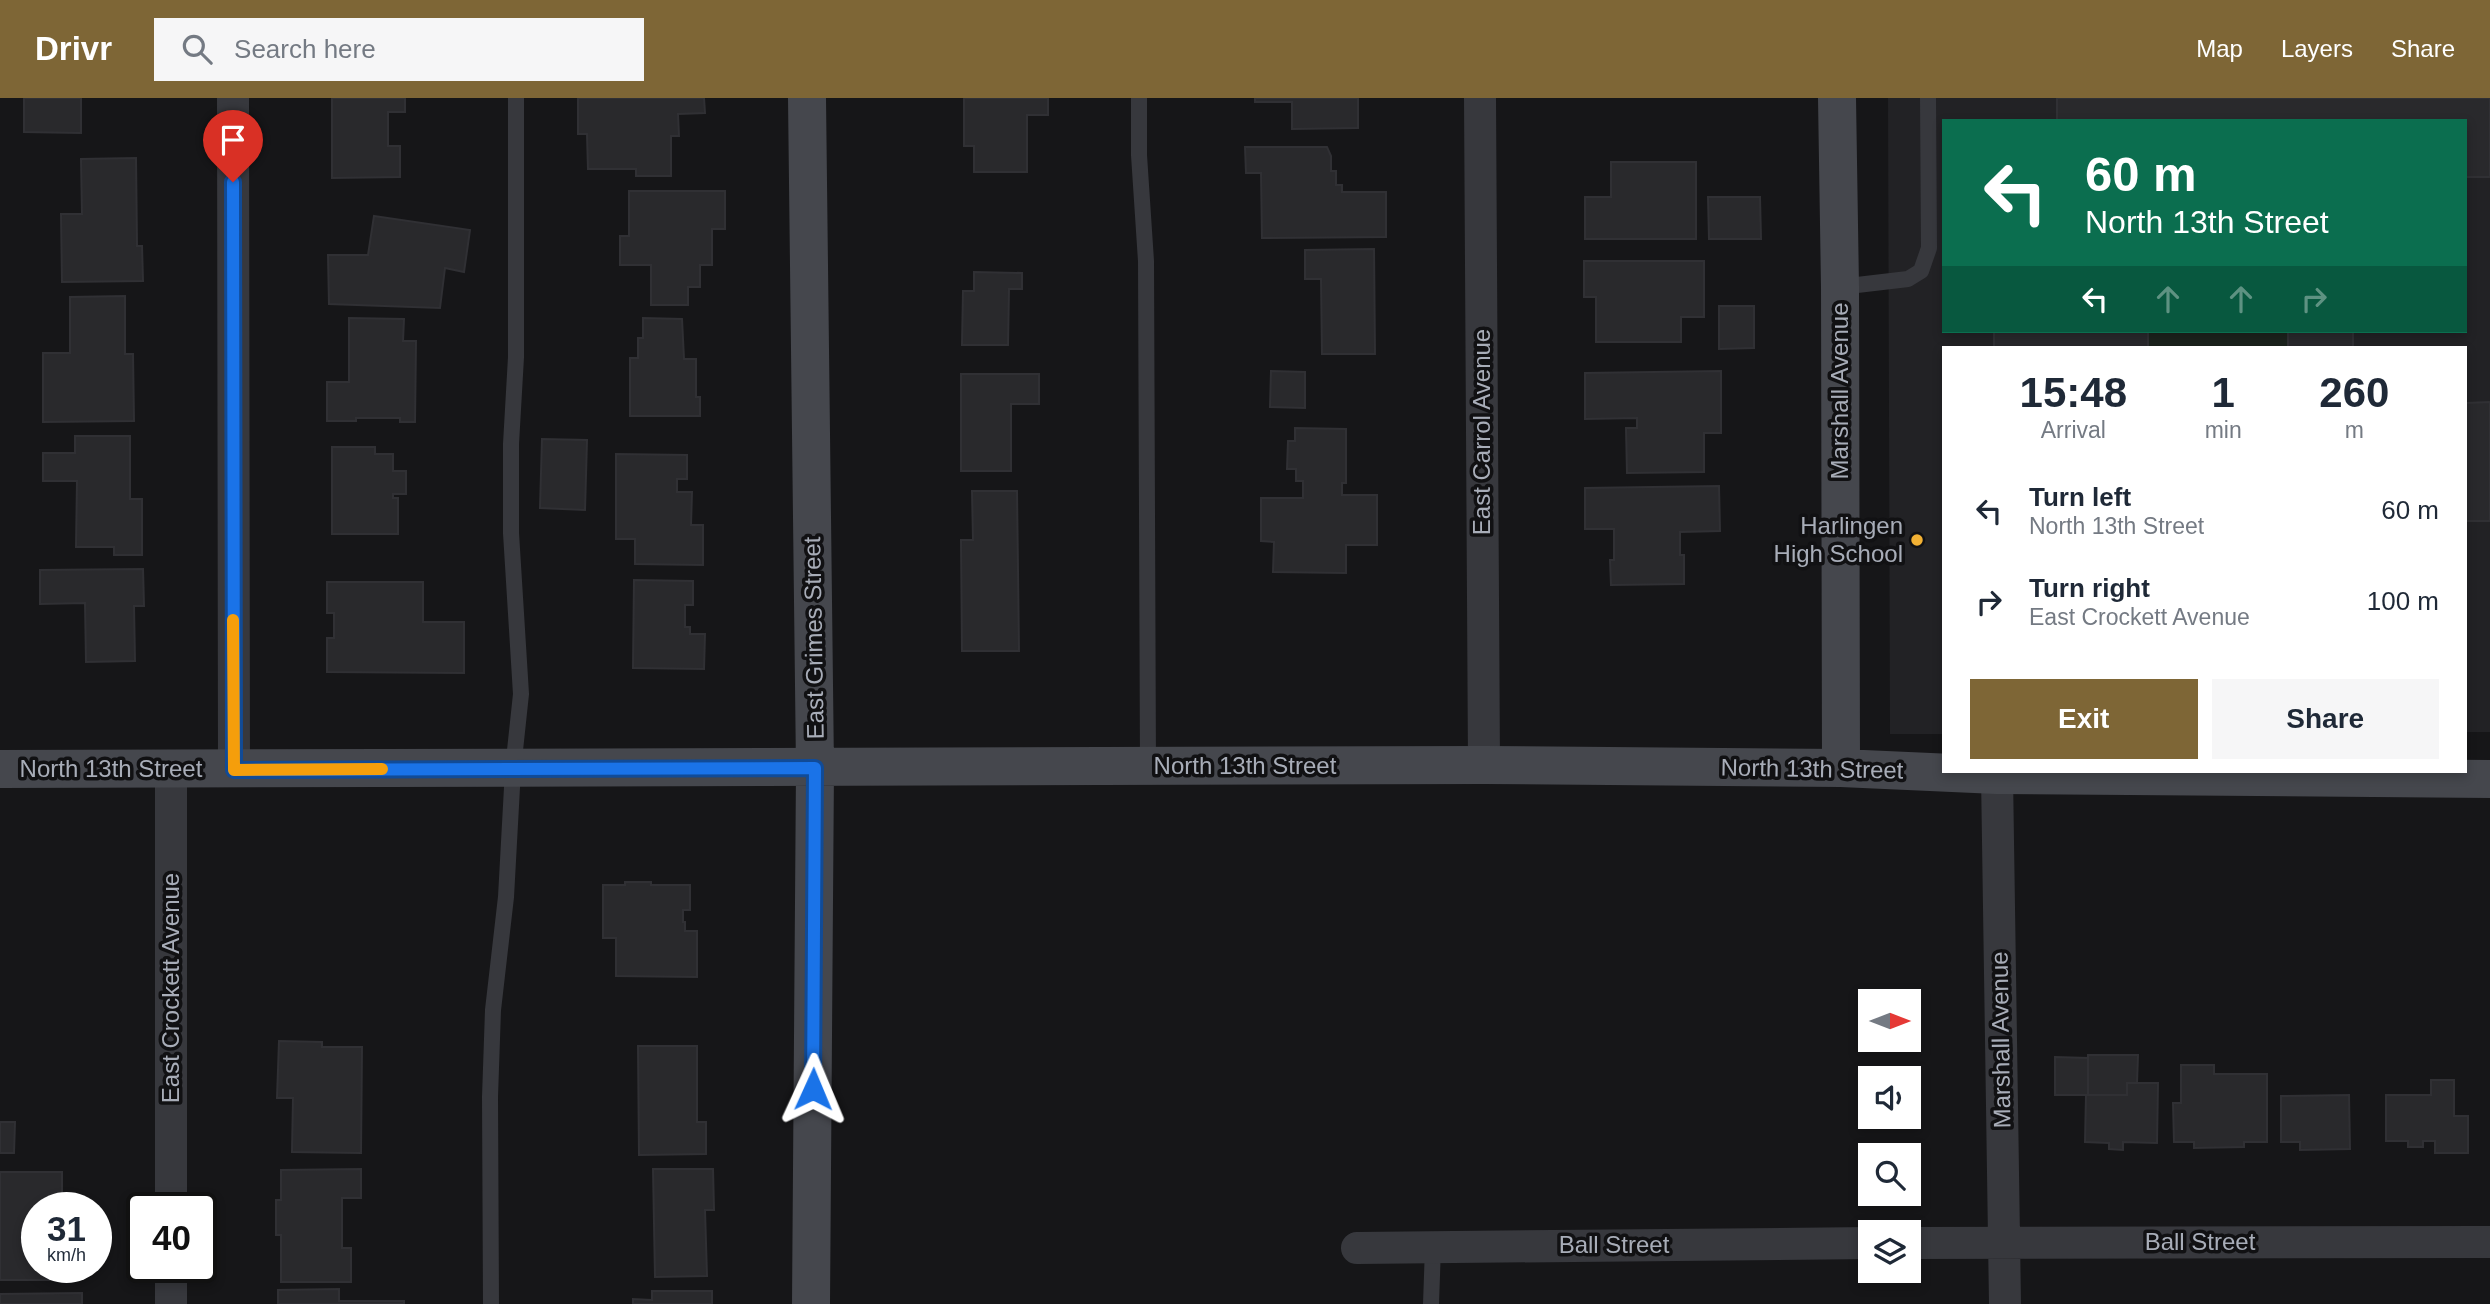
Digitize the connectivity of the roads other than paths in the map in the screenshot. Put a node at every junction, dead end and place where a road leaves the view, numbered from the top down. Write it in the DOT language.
graph roads {
  1 [pos="233,98"];
  2 [pos="516,98"];
  3 [pos="807,98"];
  4 [pos="1139,98"];
  5 [pos="1480,98"];
  6 [pos="1837,98"];
  7 [pos="1928,98"];
  8 [pos="1840,287"];
  9 [pos="1484,765"];
  10 [pos="1148,766"];
  11 [pos="815,768"];
  12 [pos="1841,768"];
  13 [pos="0,769"];
  14 [pos="171,769"];
  15 [pos="513,769"];
  16 [pos="234,770"];
  17 [pos="1942,773"];
  18 [pos="1952,773"];
  19 [pos="1997,775"];
  20 [pos="2490,779"];
  21 [pos="171,1192"];
  22 [pos="2003,1242"];
  23 [pos="2490,1242"];
  24 [pos="1858,1243"];
  25 [pos="1921,1243"];
  26 [pos="1433,1247"];
  27 [pos="1356,1248"];
  28 [pos="171,1283"];
  29 [pos="171,1304"];
  30 [pos="491,1304"];
  31 [pos="811,1304"];
  32 [pos="1431,1304"];
  33 [pos="2005,1304"];
  1 -- 16 [label="street"];
  2 -- 15 [label="lane"];
  3 -- 11 [label="street, East Grimes Street"];
  4 -- 10 [label="lane"];
  5 -- 9 [label="street, East Carrol Avenue"];
  6 -- 8 [label="street, Marshall Avenue"];
  7 -- 8 [label="lane"];
  8 -- 12 [label="street, Marshall Avenue"];
  9 -- 10 [label="street, North 13th Street"];
  9 -- 12 [label="street, North 13th Street"];
  10 -- 11 [label="street, North 13th Street"];
  11 -- 15 [label="street, North 13th Street"];
  11 -- 31 [label="street, East Grimes Street"];
  12 -- 17 [label="street, North 13th Street"];
  13 -- 14 [label="street, North 13th Street"];
  14 -- 16 [label="street, North 13th Street"];
  14 -- 21 [label="street, East Crockett Avenue"];
  15 -- 16 [label="street, North 13th Street"];
  15 -- 30 [label="lane"];
  18 -- 19 [label="street, North 13th Street"];
  19 -- 20 [label="street, North 13th Street"];
  19 -- 22 [label="street, Marshall Avenue"];
  22 -- 23 [label="street, Ball Street"];
  22 -- 25 [label="street, Ball Street"];
  22 -- 33 [label="street, Marshall Avenue"];
  24 -- 26 [label="street, Ball Street"];
  26 -- 27 [label="street, Ball Street"];
  26 -- 32 [label="lane"];
  28 -- 29 [label="street"];
}
